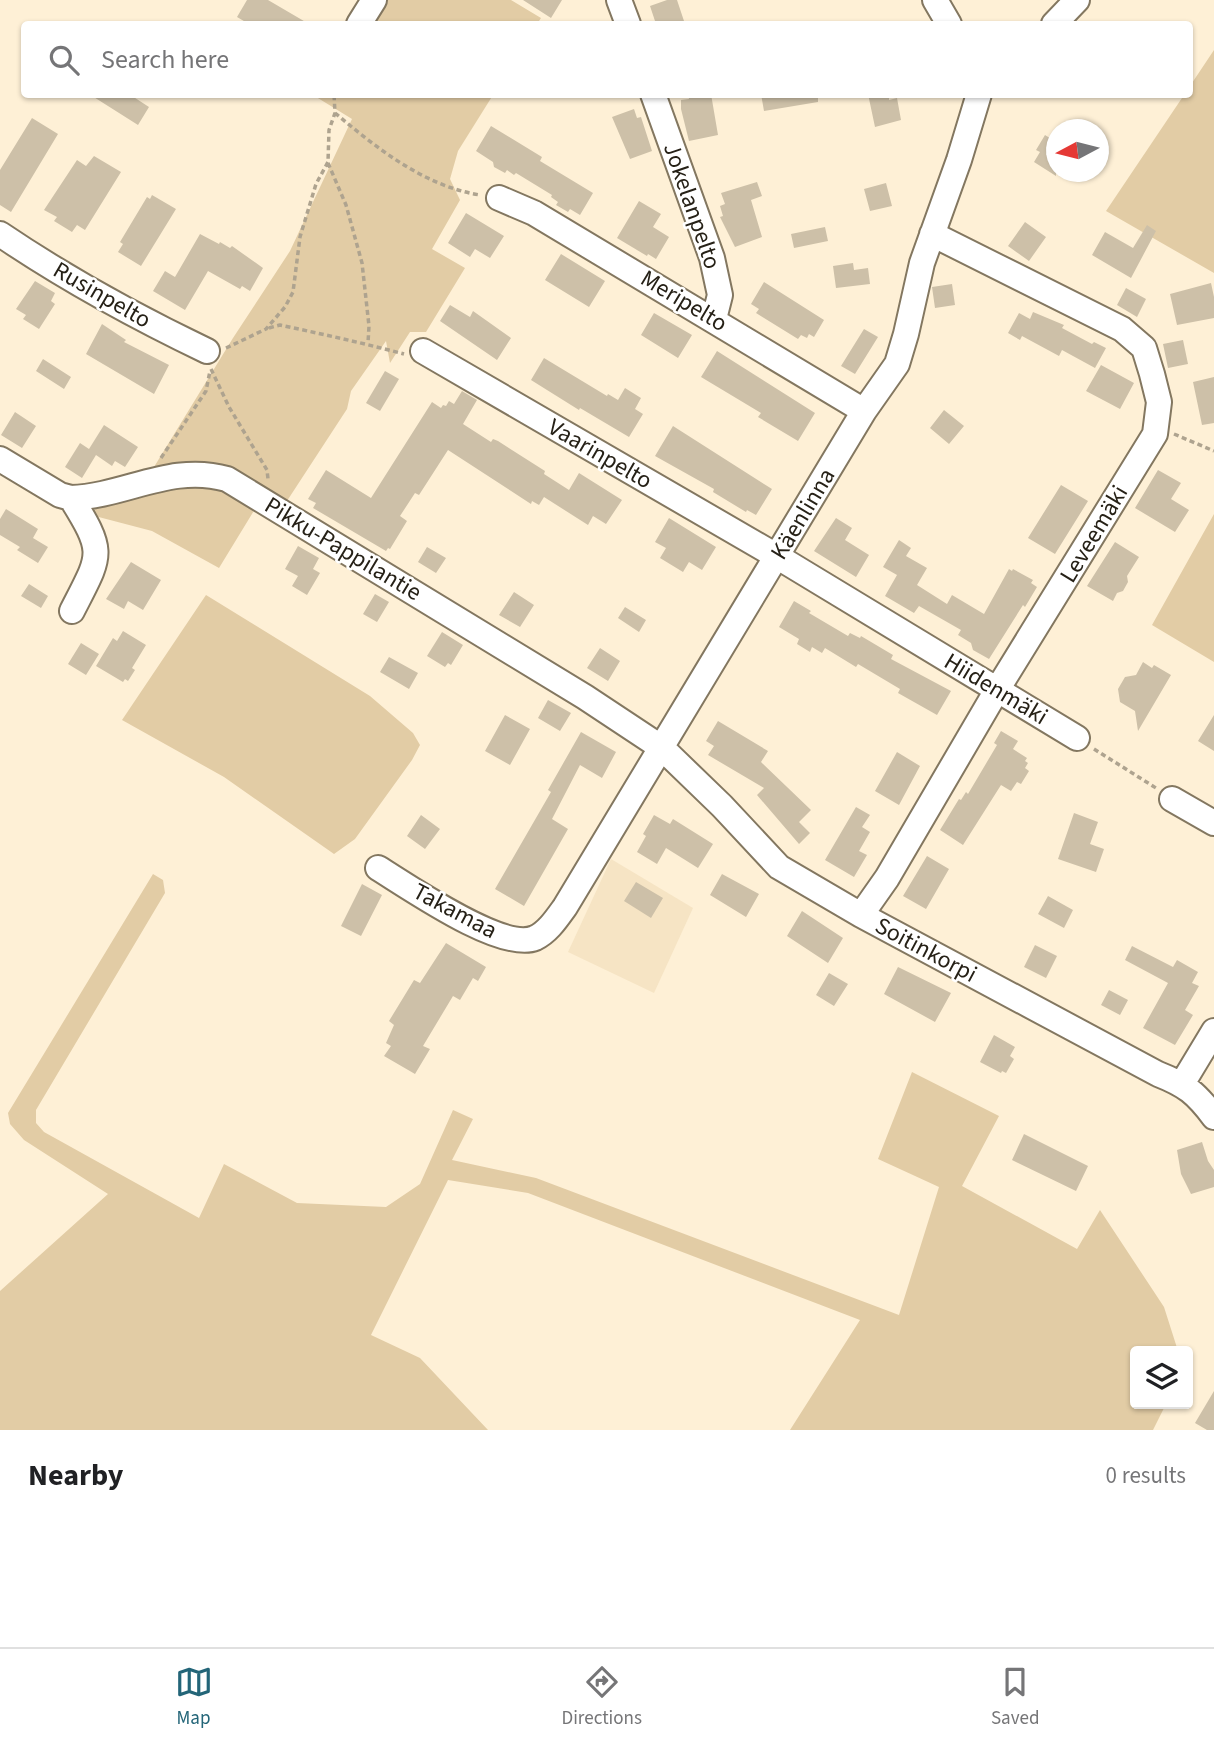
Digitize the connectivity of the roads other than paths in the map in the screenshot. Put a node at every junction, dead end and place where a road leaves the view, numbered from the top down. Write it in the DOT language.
graph roads {
  1 [pos="374,0"];
  2 [pos="619,0"];
  3 [pos="936,0"];
  4 [pos="1077,0"];
  5 [pos="361,21"];
  6 [pos="627,21"];
  7 [pos="948,21"];
  8 [pos="1057,21"];
  9 [pos="654,98"];
  10 [pos="978,98"];
  11 [pos="499,198"];
  12 [pos="0,234"];
  13 [pos="932,234"];
  14 [pos="715,319"];
  15 [pos="423,351"];
  16 [pos="214,357"];
  17 [pos="864,411"];
  18 [pos="0,459"];
  19 [pos="71,498"];
  20 [pos="778,557"];
  21 [pos="72,611"];
  22 [pos="997,690"];
  23 [pos="1077,738"];
  24 [pos="662,748"];
  25 [pos="1172,799"];
  26 [pos="1214,823"];
  27 [pos="378,869"];
  28 [pos="565,907"];
  29 [pos="861,915"];
  30 [pos="1214,1031"];
  31 [pos="1182,1084"];
  32 [pos="1214,1118"];
  1 -- 5 [label="street"];
  2 -- 6 [label="street"];
  3 -- 7 [label="street"];
  4 -- 8 [label="street"];
  9 -- 14 [label="street, Jokelanpelto"];
  10 -- 13 [label="street, Käenlinna"];
  11 -- 14 [label="street, Meripelto"];
  12 -- 16 [label="street, Rusinpelto"];
  13 -- 17 [label="street, Käenlinna"];
  13 -- 22 [label="street, Leveemäki"];
  14 -- 17 [label="street, Meripelto"];
  15 -- 20 [label="street, Vaarinpelto"];
  17 -- 20 [label="street, Käenlinna"];
  18 -- 19 [label="street"];
  19 -- 21 [label="street"];
  19 -- 24 [label="street, Pikku-Pappilantie"];
  20 -- 22 [label="street, Hiidenmäki"];
  20 -- 24 [label="street, Käenlinna"];
  22 -- 23 [label="street, Hiidenmäki"];
  22 -- 29 [label="street, Leveemäki"];
  24 -- 28 [label="street, Käenlinna"];
  24 -- 29 [label="street, Soitinkorpi"];
  25 -- 26 [label="street"];
  27 -- 28 [label="street, Takamaa"];
  29 -- 31 [label="street, Soitinkorpi"];
  30 -- 31 [label="street"];
  31 -- 32 [label="street, Soitinkorpi"];
}
